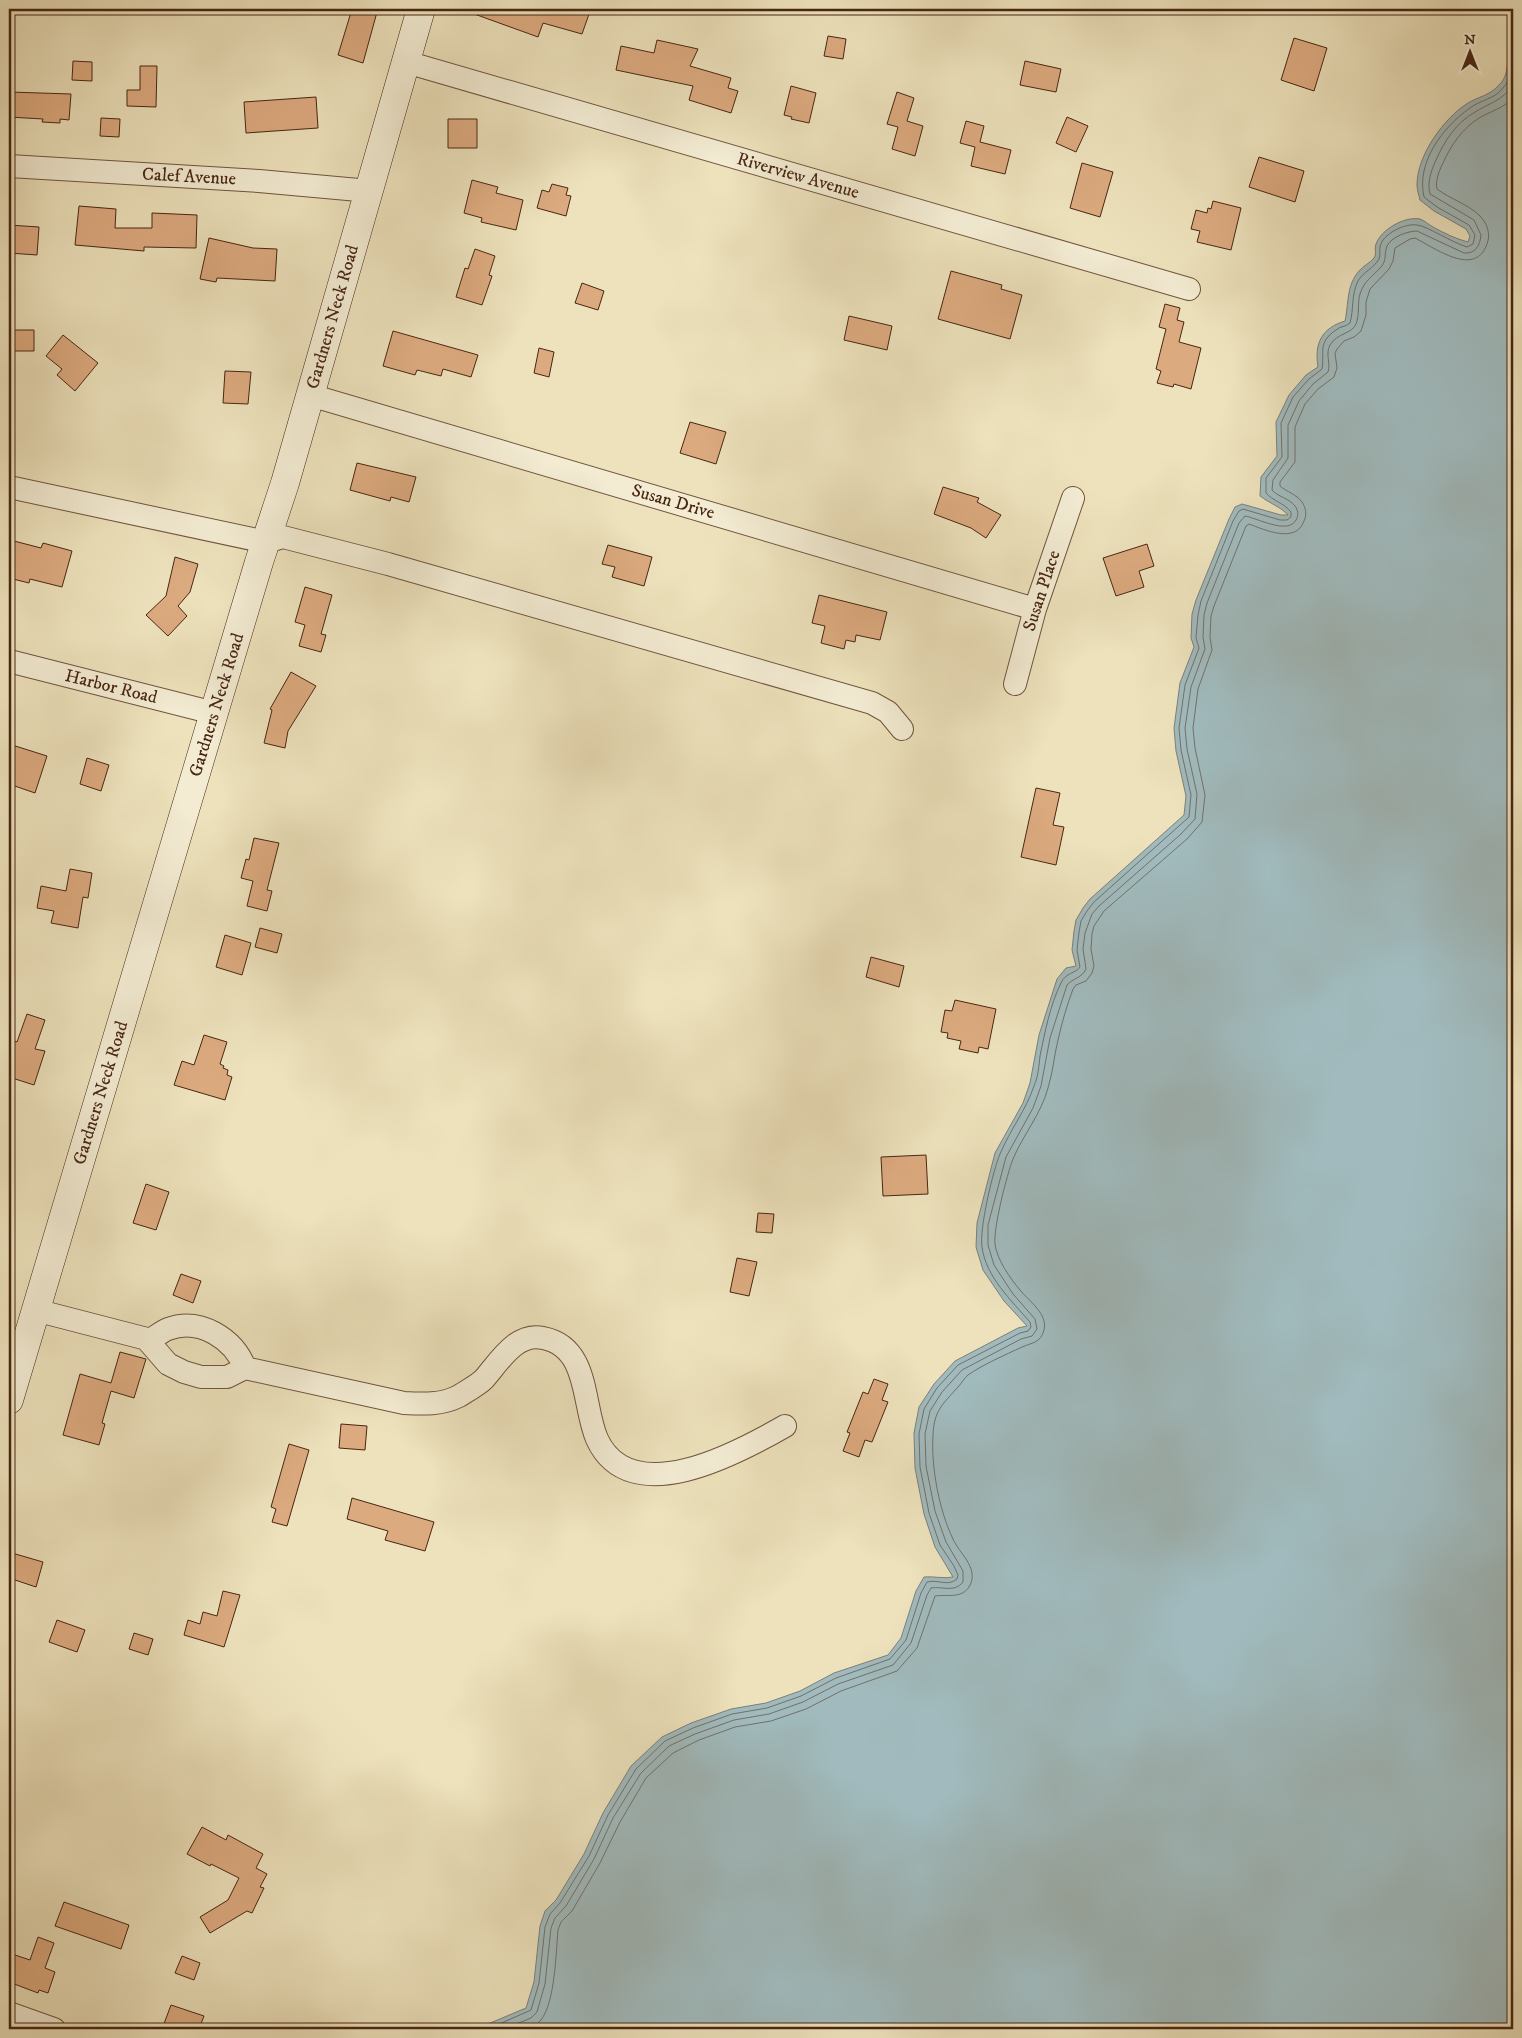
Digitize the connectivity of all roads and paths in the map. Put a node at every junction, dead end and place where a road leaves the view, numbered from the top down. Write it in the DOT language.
graph roads {
  1 [pos="421,9"];
  2 [pos="406,62"];
  3 [pos="9,166"];
  4 [pos="370,191"];
  5 [pos="1189,289"];
  6 [pos="310,395"];
  7 [pos="9,487"];
  8 [pos="1073,498"];
  9 [pos="266,542"];
  10 [pos="1035,609"];
  11 [pos="9,661"];
  12 [pos="1015,684"];
  13 [pos="214,713"];
  14 [pos="902,729"];
  15 [pos="36,1310"];
  16 [pos="148,1341"];
  17 [pos="245,1368"];
  18 [pos="9,1400"];
  19 [pos="785,1426"];
  20 [pos="9,2013"];
  21 [pos="54,2029"];
  1 -- 2 [label="street, Gardners Neck Road"];
  2 -- 4 [label="street, Gardners Neck Road"];
  2 -- 5 [label="street, Riverview Avenue"];
  3 -- 4 [label="street, Calef Avenue"];
  4 -- 6 [label="street, Gardners Neck Road"];
  6 -- 9 [label="street, Gardners Neck Road"];
  6 -- 10 [label="street, Susan Drive"];
  7 -- 9 [label="street"];
  8 -- 10 [label="street, Susan Place"];
  9 -- 13 [label="street, Gardners Neck Road"];
  9 -- 14 [label="street"];
  10 -- 12 [label="street, Susan Place"];
  11 -- 13 [label="street, Harbor Road"];
  13 -- 15 [label="street, Gardners Neck Road"];
  15 -- 16 [label="street"];
  15 -- 18 [label="street, Gardners Neck Road"];
  16 -- 17 [label="street"];
  16 -- 17 [label="street"];
  17 -- 19 [label="street"];
  20 -- 21 [label="street"];
}
